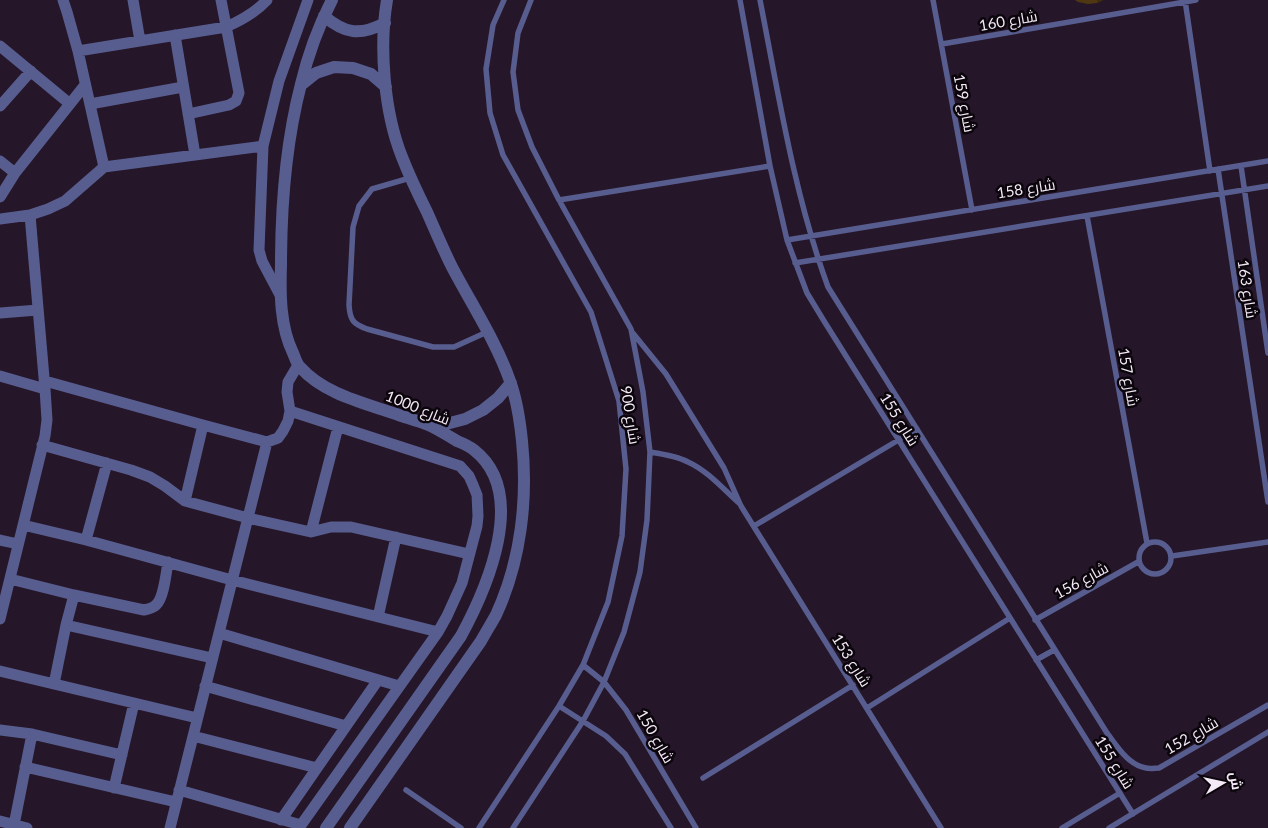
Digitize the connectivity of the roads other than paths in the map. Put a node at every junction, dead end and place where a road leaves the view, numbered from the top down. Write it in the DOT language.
graph roads {
  1 [pos="62,0"];
  2 [pos="133,0"];
  3 [pos="221,0"];
  4 [pos="267,0"];
  5 [pos="308,0"];
  6 [pos="332,0"];
  7 [pos="387,0"];
  8 [pos="504,0"];
  9 [pos="531,0"];
  10 [pos="740,0"];
  11 [pos="760,0"];
  12 [pos="933,0"];
  13 [pos="1196,0"];
  14 [pos="1186,1"];
  15 [pos="324,16"];
  16 [pos="385,23"];
  17 [pos="226,27"];
  18 [pos="175,35"];
  19 [pos="140,40"];
  20 [pos="942,44"];
  21 [pos="0,46"];
  22 [pos="78,51"];
  23 [pos="30,71"];
  24 [pos="86,85"];
  25 [pos="300,85"];
  26 [pos="184,87"];
  27 [pos="386,87"];
  28 [pos="70,104"];
  29 [pos="90,104"];
  30 [pos="0,106"];
  31 [pos="188,114"];
  32 [pos="263,146"];
  33 [pos="195,154"];
  34 [pos="0,161"];
  35 [pos="1268,161"];
  36 [pos="770,166"];
  37 [pos="1241,166"];
  38 [pos="104,167"];
  39 [pos="1218,169"];
  40 [pos="1210,170"];
  41 [pos="16,173"];
  42 [pos="411,178"];
  43 [pos="1268,186"];
  44 [pos="1244,190"];
  45 [pos="1221,194"];
  46 [pos="0,197"];
  47 [pos="559,200"];
  48 [pos="972,210"];
  49 [pos="30,215"];
  50 [pos="1087,216"];
  51 [pos="0,219"];
  52 [pos="810,236"];
  53 [pos="787,240"];
  54 [pos="818,259"];
  55 [pos="795,263"];
  56 [pos="280,295"];
  57 [pos="38,310"];
  58 [pos="0,313"];
  59 [pos="630,329"];
  60 [pos="487,332"];
  61 [pos="1268,353"];
  62 [pos="298,365"];
  63 [pos="0,376"];
  64 [pos="511,383"];
  65 [pos="45,385"];
  66 [pos="290,411"];
  67 [pos="427,424"];
  68 [pos="203,425"];
  69 [pos="338,426"];
  70 [pos="917,429"];
  71 [pos="898,440"];
  72 [pos="267,442"];
  73 [pos="42,445"];
  74 [pos="650,452"];
  75 [pos="107,463"];
  76 [pos="185,501"];
  77 [pos="1268,502"];
  78 [pos="742,506"];
  79 [pos="248,518"];
  80 [pos="23,525"];
  81 [pos="754,526"];
  82 [pos="311,532"];
  83 [pos="396,537"];
  84 [pos="0,540"];
  85 [pos="86,540"];
  86 [pos="1268,542"];
  87 [pos="18,544"];
  88 [pos="1147,544"];
  89 [pos="470,554"];
  90 [pos="1172,556"];
  91 [pos="168,562"];
  92 [pos="1138,562"];
  93 [pos="10,579"];
  94 [pos="232,580"];
  95 [pos="74,595"];
  96 [pos="2,604"];
  97 [pos="378,616"];
  98 [pos="1010,618"];
  99 [pos="0,619"];
  100 [pos="1035,620"];
  101 [pos="66,625"];
  102 [pos="438,632"];
  103 [pos="219,633"];
  104 [pos="1054,650"];
  105 [pos="212,658"];
  106 [pos="1036,660"];
  107 [pos="583,666"];
  108 [pos="0,671"];
  109 [pos="378,680"];
  110 [pos="604,682"];
  111 [pos="54,684"];
  112 [pos="205,686"];
  113 [pos="399,686"];
  114 [pos="853,686"];
  115 [pos="134,703"];
  116 [pos="1268,704"];
  117 [pos="559,706"];
  118 [pos="867,708"];
  119 [pos="198,718"];
  120 [pos="583,721"];
  121 [pos="346,726"];
  122 [pos="0,730"];
  123 [pos="1268,732"];
  124 [pos="32,734"];
  125 [pos="193,736"];
  126 [pos="122,754"];
  127 [pos="1124,755"];
  128 [pos="25,767"];
  129 [pos="317,768"];
  130 [pos="704,778"];
  131 [pos="114,788"];
  132 [pos="179,790"];
  133 [pos="406,790"];
  134 [pos="1120,793"];
  135 [pos="176,802"];
  136 [pos="1133,814"];
  137 [pos="281,820"];
  138 [pos="0,821"];
  139 [pos="14,825"];
  140 [pos="300,827"];
  141 [pos="26,828"];
  142 [pos="170,828"];
  143 [pos="326,828"];
  144 [pos="350,828"];
  145 [pos="461,828"];
  146 [pos="479,828"];
  147 [pos="513,828"];
  148 [pos="671,828"];
  149 [pos="696,828"];
  150 [pos="941,828"];
  151 [pos="1062,828"];
  152 [pos="1109,828"];
  1 -- 22 [label="street"];
  2 -- 19 [label="street"];
  3 -- 17 [label="street"];
  4 -- 17 [label="street"];
  5 -- 32 [label="street"];
  6 -- 15 [label="street, شارع 1000"];
  7 -- 16 [label="street"];
  8 -- 107 [label="lane, شارع 900"];
  9 -- 47 [label="lane, شارع 900"];
  10 -- 36 [label="lane, شارع 155"];
  11 -- 52 [label="lane, شارع 155"];
  12 -- 20 [label="lane, شارع 159"];
  13 -- 14 [label="lane, شارع 160"];
  14 -- 20 [label="lane, شارع 160"];
  14 -- 40 [label="lane"];
  15 -- 16 [label="street"];
  15 -- 25 [label="street, شارع 1000"];
  16 -- 27 [label="street"];
  17 -- 18 [label="street"];
  17 -- 31 [label="street"];
  18 -- 19 [label="street"];
  18 -- 26 [label="street"];
  19 -- 22 [label="street"];
  20 -- 48 [label="lane, شارع 159"];
  21 -- 23 [label="street"];
  22 -- 24 [label="street"];
  23 -- 28 [label="street"];
  23 -- 30 [label="street"];
  24 -- 28 [label="street"];
  24 -- 29 [label="street"];
  25 -- 27 [label="street"];
  25 -- 56 [label="street, شارع 1000"];
  26 -- 29 [label="street"];
  26 -- 31 [label="street"];
  27 -- 42 [label="street"];
  28 -- 41 [label="street"];
  29 -- 38 [label="street"];
  31 -- 33 [label="street"];
  32 -- 33 [label="street"];
  32 -- 56 [label="street"];
  33 -- 38 [label="street"];
  34 -- 41 [label="street"];
  35 -- 37 [label="lane, شارع 158"];
  36 -- 47 [label="lane"];
  36 -- 53 [label="lane, شارع 155"];
  37 -- 39 [label="lane, شارع 158"];
  37 -- 44 [label="lane, شارع 163"];
  38 -- 49 [label="street"];
  39 -- 40 [label="lane, شارع 158"];
  39 -- 45 [label="lane, شارع 163"];
  40 -- 48 [label="lane, شارع 158"];
  41 -- 46 [label="street"];
  42 -- 60 [label="street"];
  42 -- 60 [label="lane"];
  43 -- 44 [label="lane"];
  44 -- 45 [label="lane"];
  44 -- 61 [label="lane, شارع 163"];
  45 -- 50 [label="lane"];
  45 -- 77 [label="lane, شارع 163"];
  47 -- 59 [label="lane, شارع 900"];
  48 -- 52 [label="lane, شارع 158"];
  49 -- 51 [label="street"];
  49 -- 57 [label="street"];
  50 -- 54 [label="lane"];
  50 -- 88 [label="lane, شارع 157"];
  52 -- 53 [label="lane, شارع 158"];
  52 -- 54 [label="lane, شارع 155"];
  53 -- 55 [label="lane, شارع 155"];
  54 -- 55 [label="lane"];
  54 -- 70 [label="lane, شارع 155"];
  55 -- 71 [label="lane, شارع 155"];
  56 -- 62 [label="street, شارع 1000"];
  57 -- 58 [label="street"];
  57 -- 65 [label="street"];
  59 -- 74 [label="lane, شارع 900"];
  59 -- 78 [label="lane"];
  60 -- 64 [label="street"];
  62 -- 66 [label="street"];
  62 -- 67 [label="street, شارع 1000"];
  63 -- 65 [label="street"];
  64 -- 67 [label="street"];
  64 -- 144 [label="street"];
  65 -- 68 [label="street"];
  65 -- 73 [label="street"];
  66 -- 69 [label="street"];
  66 -- 72 [label="street"];
  67 -- 143 [label="street, شارع 1000"];
  68 -- 72 [label="street"];
  68 -- 76 [label="street"];
  69 -- 82 [label="street"];
  69 -- 89 [label="street"];
  70 -- 71 [label="lane"];
  70 -- 100 [label="lane, شارع 155"];
  71 -- 81 [label="lane"];
  71 -- 98 [label="lane, شارع 155"];
  72 -- 79 [label="street"];
  73 -- 75 [label="street"];
  73 -- 80 [label="street"];
  74 -- 78 [label="lane"];
  74 -- 110 [label="lane, شارع 900"];
  75 -- 76 [label="street"];
  75 -- 85 [label="street"];
  76 -- 79 [label="street"];
  78 -- 81 [label="lane, شارع 153"];
  79 -- 82 [label="street"];
  79 -- 94 [label="street"];
  80 -- 85 [label="street"];
  80 -- 87 [label="street"];
  81 -- 114 [label="lane, شارع 153"];
  82 -- 83 [label="street"];
  83 -- 89 [label="street"];
  83 -- 97 [label="street"];
  84 -- 87 [label="street"];
  85 -- 91 [label="street"];
  86 -- 90 [label="lane"];
  87 -- 93 [label="street"];
  88 -- 90 [label="lane"];
  88 -- 92 [label="lane"];
  89 -- 102 [label="street"];
  90 -- 92 [label="lane"];
  91 -- 94 [label="street"];
  91 -- 95 [label="street"];
  92 -- 100 [label="lane, شارع 156"];
  93 -- 95 [label="street"];
  93 -- 96 [label="street"];
  94 -- 97 [label="street"];
  94 -- 103 [label="street"];
  95 -- 101 [label="street"];
  96 -- 99 [label="street"];
  97 -- 102 [label="street"];
  98 -- 106 [label="lane, شارع 155"];
  98 -- 118 [label="lane"];
  100 -- 104 [label="lane, شارع 155"];
  101 -- 105 [label="street"];
  101 -- 111 [label="street"];
  102 -- 113 [label="street"];
  103 -- 105 [label="street"];
  103 -- 109 [label="street"];
  104 -- 106 [label="lane"];
  104 -- 127 [label="lane, شارع 155"];
  105 -- 112 [label="street"];
  106 -- 134 [label="lane, شارع 155"];
  107 -- 110 [label="lane, شارع 150"];
  107 -- 117 [label="lane, شارع 900"];
  108 -- 111 [label="street"];
  109 -- 113 [label="street"];
  109 -- 121 [label="street"];
  110 -- 120 [label="lane, شارع 900"];
  110 -- 149 [label="lane, شارع 150"];
  111 -- 115 [label="street"];
  112 -- 119 [label="street"];
  112 -- 121 [label="street"];
  113 -- 140 [label="street"];
  114 -- 118 [label="lane, شارع 153"];
  114 -- 130 [label="lane"];
  115 -- 119 [label="street"];
  115 -- 126 [label="street"];
  116 -- 127 [label="lane, شارع 152"];
  117 -- 120 [label="lane"];
  117 -- 146 [label="lane, شارع 900"];
  118 -- 150 [label="lane, شارع 153"];
  119 -- 125 [label="street"];
  120 -- 147 [label="lane, شارع 900"];
  120 -- 148 [label="lane"];
  121 -- 129 [label="street"];
  122 -- 124 [label="street"];
  123 -- 136 [label="lane"];
  124 -- 126 [label="street"];
  124 -- 128 [label="street"];
  125 -- 129 [label="street"];
  125 -- 132 [label="street"];
  126 -- 131 [label="street"];
  128 -- 131 [label="street"];
  128 -- 139 [label="street"];
  129 -- 137 [label="street"];
  131 -- 135 [label="street"];
  132 -- 135 [label="street"];
  132 -- 137 [label="street"];
  133 -- 145 [label="lane"];
  134 -- 136 [label="lane, شارع 155"];
  134 -- 151 [label="lane"];
  135 -- 142 [label="street"];
  136 -- 152 [label="lane"];
  137 -- 140 [label="street"];
  138 -- 139 [label="street"];
  139 -- 141 [label="street"];
}
